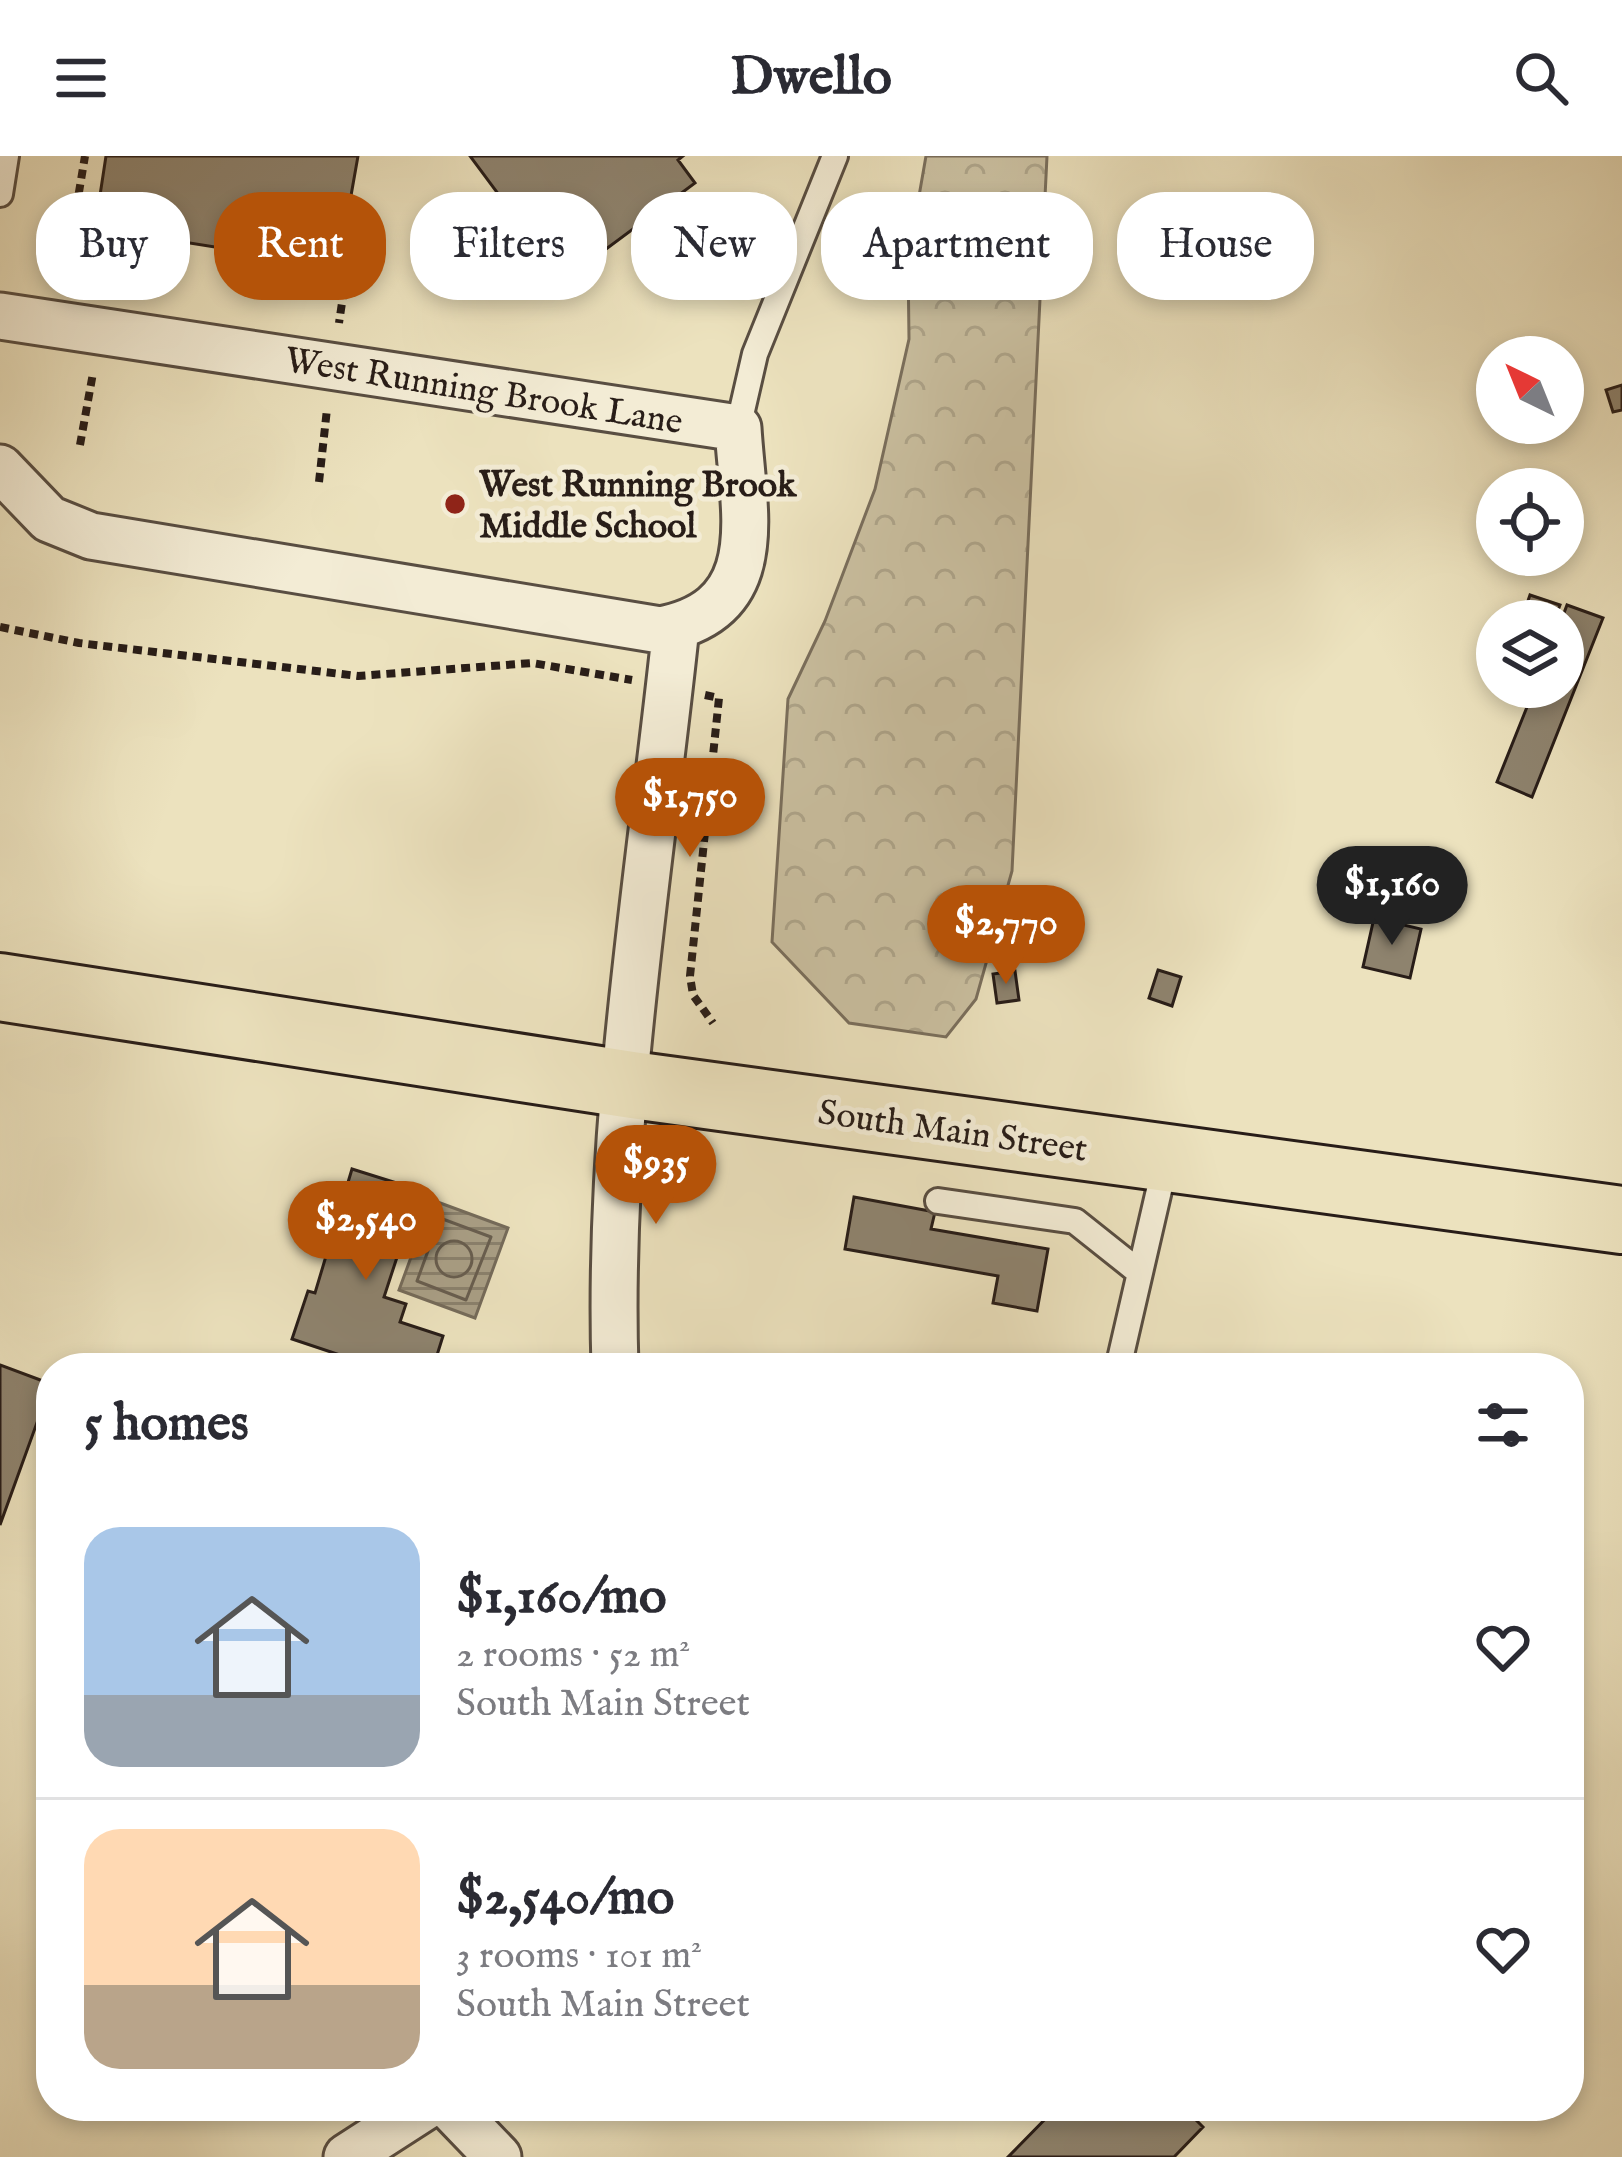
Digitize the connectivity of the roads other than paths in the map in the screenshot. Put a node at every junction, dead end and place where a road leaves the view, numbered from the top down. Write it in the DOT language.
graph roads {
  1 [pos="6,156"];
  2 [pos="835,156"];
  3 [pos="0,194"];
  4 [pos="0,316"];
  5 [pos="738,428"];
  6 [pos="0,468"];
  7 [pos="676,627"];
  8 [pos="0,987"];
  9 [pos="623,1084"];
  10 [pos="1166,1158"];
  11 [pos="938,1201"];
  12 [pos="1622,1220"];
  13 [pos="1139,1271"];
  14 [pos="614,1353"];
  15 [pos="1121,1353"];
  16 [pos="402,2121"];
  17 [pos="463,2121"];
  18 [pos="347,2157"];
  19 [pos="498,2157"];
  1 -- 3 [label="lane"];
  2 -- 5 [label="lane"];
  4 -- 5 [label="street, West Running Brook Lane"];
  5 -- 7 [label="street"];
  6 -- 7 [label="street"];
  7 -- 9 [label="street"];
  8 -- 9 [label="main road, South Main Street"];
  9 -- 10 [label="main road, South Main Street"];
  9 -- 14 [label="street"];
  10 -- 12 [label="main road, South Main Street"];
  10 -- 13 [label="lane"];
  11 -- 13 [label="lane"];
  13 -- 15 [label="lane"];
  16 -- 18 [label="street"];
  17 -- 19 [label="street"];
}
